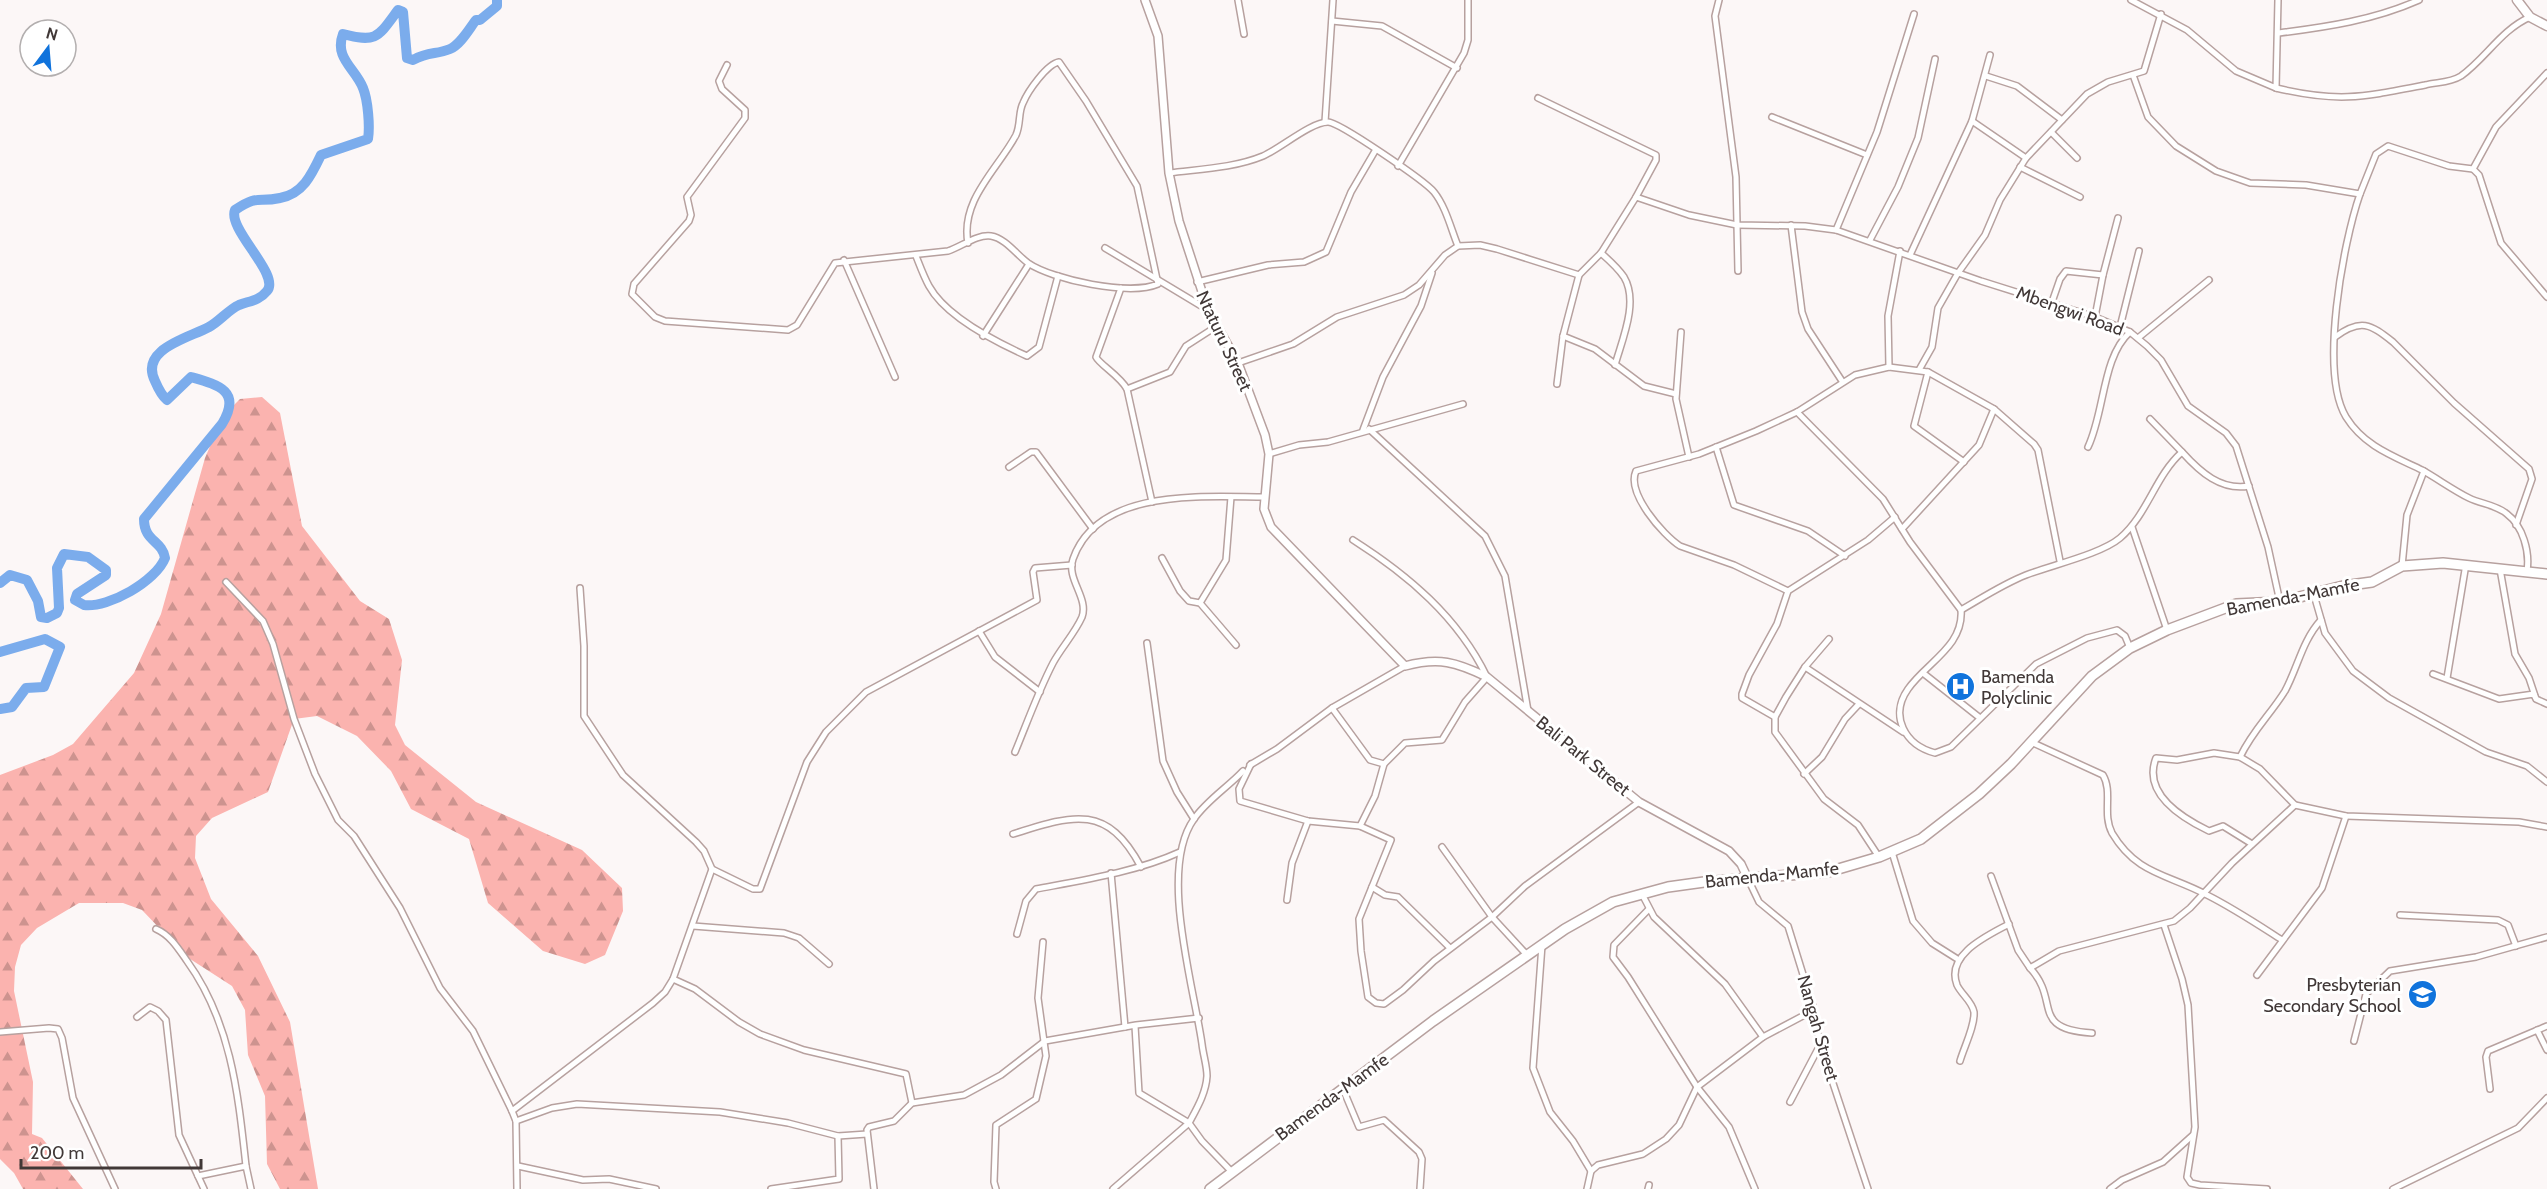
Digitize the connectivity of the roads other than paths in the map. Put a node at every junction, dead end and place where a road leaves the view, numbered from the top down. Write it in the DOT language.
graph roads {
  1 [pos="1145,0"];
  2 [pos="1238,0"];
  3 [pos="1333,0"];
  4 [pos="1468,0"];
  5 [pos="1719,0"];
  6 [pos="2131,0"];
  7 [pos="2278,0"];
  8 [pos="2419,0"];
  9 [pos="2517,0"];
  10 [pos="1914,14"];
  11 [pos="2161,14"];
  12 [pos="2530,17"];
  13 [pos="1332,21"];
  14 [pos="2547,26"];
  15 [pos="2279,33"];
  16 [pos="1244,34"];
  17 [pos="1990,56"];
  18 [pos="1935,59"];
  19 [pos="727,65"];
  20 [pos="1457,68"];
  21 [pos="2547,73"];
  22 [pos="2133,75"];
  23 [pos="1986,76"];
  24 [pos="2276,88"];
  25 [pos="1538,98"];
  26 [pos="1772,117"];
  27 [pos="2062,120"];
  28 [pos="1972,121"];
  29 [pos="1325,122"];
  30 [pos="2051,132"];
  31 [pos="1375,151"];
  32 [pos="1867,155"];
  33 [pos="2026,158"];
  34 [pos="2077,158"];
  35 [pos="1398,166"];
  36 [pos="2020,167"];
  37 [pos="2473,169"];
  38 [pos="1169,173"];
  39 [pos="2360,194"];
  40 [pos="1636,197"];
  41 [pos="2080,197"];
  42 [pos="2118,218"];
  43 [pos="1737,225"];
  44 [pos="1791,225"];
  45 [pos="1836,230"];
  46 [pos="1870,240"];
  47 [pos="968,243"];
  48 [pos="1458,246"];
  49 [pos="1105,248"];
  50 [pos="1900,251"];
  51 [pos="2139,251"];
  52 [pos="1601,253"];
  53 [pos="1910,255"];
  54 [pos="916,256"];
  55 [pos="844,260"];
  56 [pos="1029,264"];
  57 [pos="1432,271"];
  58 [pos="1738,271"];
  59 [pos="1958,273"];
  60 [pos="1579,275"];
  61 [pos="2103,275"];
  62 [pos="1058,276"];
  63 [pos="1158,280"];
  64 [pos="2209,280"];
  65 [pos="1197,282"];
  66 [pos="1121,288"];
  67 [pos="2547,297"];
  68 [pos="2052,302"];
  69 [pos="1208,310"];
  70 [pos="2096,317"];
  71 [pos="1217,326"];
  72 [pos="2120,327"];
  73 [pos="1681,332"];
  74 [pos="2130,332"];
  75 [pos="983,336"];
  76 [pos="1563,336"];
  77 [pos="2335,337"];
  78 [pos="2138,338"];
  79 [pos="1238,363"];
  80 [pos="1616,365"];
  81 [pos="1889,367"];
  82 [pos="1919,370"];
  83 [pos="1928,372"];
  84 [pos="895,376"];
  85 [pos="1842,381"];
  86 [pos="1557,384"];
  87 [pos="1127,389"];
  88 [pos="1676,394"];
  89 [pos="1463,404"];
  90 [pos="1994,409"];
  91 [pos="1797,412"];
  92 [pos="2150,419"];
  93 [pos="1366,429"];
  94 [pos="1716,447"];
  95 [pos="2088,447"];
  96 [pos="2182,452"];
  97 [pos="1269,454"];
  98 [pos="1689,457"];
  99 [pos="1964,462"];
  100 [pos="1009,467"];
  101 [pos="2424,471"];
  102 [pos="2249,486"];
  103 [pos="1231,497"];
  104 [pos="1265,497"];
  105 [pos="1152,502"];
  106 [pos="1895,517"];
  107 [pos="2516,525"];
  108 [pos="2132,527"];
  109 [pos="1094,529"];
  110 [pos="1902,529"];
  111 [pos="1353,540"];
  112 [pos="1845,556"];
  113 [pos="1162,558"];
  114 [pos="2060,561"];
  115 [pos="2466,564"];
  116 [pos="1072,565"];
  117 [pos="2402,566"];
  118 [pos="2500,567"];
  119 [pos="2528,571"];
  120 [pos="2547,574"];
  121 [pos="226,582"];
  122 [pos="579,588"];
  123 [pos="1788,591"];
  124 [pos="2314,595"];
  125 [pos="2280,602"];
  126 [pos="1200,603"];
  127 [pos="1961,610"];
  128 [pos="2321,620"];
  129 [pos="2167,630"];
  130 [pos="979,631"];
  131 [pos="1829,639"];
  132 [pos="1147,643"];
  133 [pos="1236,645"];
  134 [pos="2130,648"];
  135 [pos="1405,666"];
  136 [pos="1805,667"];
  137 [pos="1923,673"];
  138 [pos="2433,674"];
  139 [pos="1487,677"];
  140 [pos="2447,678"];
  141 [pos="1040,692"];
  142 [pos="2536,699"];
  143 [pos="1859,704"];
  144 [pos="2547,704"];
  145 [pos="1332,708"];
  146 [pos="1528,711"];
  147 [pos="1775,717"];
  148 [pos="1980,718"];
  149 [pos="1904,732"];
  150 [pos="2031,742"];
  151 [pos="1015,752"];
  152 [pos="2240,757"];
  153 [pos="1251,764"];
  154 [pos="1384,764"];
  155 [pos="1804,774"];
  156 [pos="2547,782"];
  157 [pos="1640,802"];
  158 [pos="2295,805"];
  159 [pos="2346,816"];
  160 [pos="1194,819"];
  161 [pos="1308,821"];
  162 [pos="1360,826"];
  163 [pos="2547,827"];
  164 [pos="1013,834"];
  165 [pos="2252,844"];
  166 [pos="1442,847"];
  167 [pos="1180,852"];
  168 [pos="1892,852"];
  169 [pos="1879,857"];
  170 [pos="1141,867"];
  171 [pos="712,869"];
  172 [pos="1111,873"];
  173 [pos="1991,876"];
  174 [pos="1748,879"];
  175 [pos="1372,887"];
  176 [pos="2204,893"];
  177 [pos="1642,894"];
  178 [pos="1287,900"];
  179 [pos="1648,910"];
  180 [pos="2400,915"];
  181 [pos="1492,917"];
  182 [pos="2009,924"];
  183 [pos="2164,925"];
  184 [pos="693,926"];
  185 [pos="156,928"];
  186 [pos="1017,934"];
  187 [pos="2547,937"];
  188 [pos="2282,940"];
  189 [pos="1043,942"];
  190 [pos="1542,945"];
  191 [pos="2516,946"];
  192 [pos="1450,948"];
  193 [pos="1527,956"];
  194 [pos="1959,960"];
  195 [pos="829,964"];
  196 [pos="2030,968"];
  197 [pos="2257,975"];
  198 [pos="673,979"];
  199 [pos="1814,1010"];
  200 [pos="137,1017"];
  201 [pos="1199,1018"];
  202 [pos="1135,1026"];
  203 [pos="2547,1026"];
  204 [pos="1125,1027"];
  205 [pos="2537,1030"];
  206 [pos="0,1032"];
  207 [pos="2092,1034"];
  208 [pos="1763,1037"];
  209 [pos="1045,1041"];
  210 [pos="2354,1041"];
  211 [pos="1820,1044"];
  212 [pos="2547,1050"];
  213 [pos="1960,1061"];
  214 [pos="1697,1087"];
  215 [pos="1342,1089"];
  216 [pos="2490,1089"];
  217 [pos="2547,1098"];
  218 [pos="1790,1102"];
  219 [pos="912,1103"];
  220 [pos="512,1111"];
  221 [pos="516,1121"];
  222 [pos="1190,1123"];
  223 [pos="867,1134"];
  224 [pos="2194,1134"];
  225 [pos="838,1136"];
  226 [pos="246,1166"];
  227 [pos="518,1166"];
  228 [pos="1231,1171"];
  229 [pos="1590,1171"];
  230 [pos="198,1176"];
  231 [pos="115,1189"];
  232 [pos="204,1189"];
  233 [pos="251,1189"];
  234 [pos="517,1189"];
  235 [pos="656,1189"];
  236 [pos="771,1189"];
  237 [pos="874,1189"];
  238 [pos="996,1189"];
  239 [pos="1113,1189"];
  240 [pos="1210,1189"];
  241 [pos="1420,1189"];
  242 [pos="1587,1189"];
  243 [pos="1755,1189"];
  244 [pos="1868,1189"];
  245 [pos="2110,1189"];
  246 [pos="2267,1189"];
  247 [pos="2392,1189"];
  1 -- 38 [label="street, Ntaturu Street"];
  2 -- 16 [label="street"];
  3 -- 13 [label="street"];
  4 -- 20 [label="street"];
  5 -- 43 [label="street"];
  6 -- 11 [label="street"];
  7 -- 15 [label="street"];
  8 -- 15 [label="street"];
  9 -- 12 [label="main road"];
  10 -- 32 [label="street"];
  11 -- 22 [label="street"];
  11 -- 24 [label="street"];
  12 -- 14 [label="main road"];
  12 -- 24 [label="street"];
  13 -- 20 [label="street"];
  13 -- 29 [label="street"];
  15 -- 24 [label="street"];
  17 -- 23 [label="street"];
  18 -- 46 [label="street"];
  19 -- 55 [label="street"];
  20 -- 35 [label="street"];
  21 -- 37 [label="street"];
  22 -- 27 [label="street"];
  22 -- 39 [label="street"];
  23 -- 27 [label="street"];
  23 -- 28 [label="street"];
  25 -- 40 [label="street"];
  26 -- 32 [label="street"];
  27 -- 30 [label="street"];
  28 -- 33 [label="street"];
  28 -- 53 [label="street"];
  29 -- 31 [label="street"];
  29 -- 38 [label="street"];
  30 -- 33 [label="street"];
  30 -- 34 [label="street"];
  31 -- 35 [label="street"];
  31 -- 65 [label="street"];
  32 -- 45 [label="street"];
  33 -- 36 [label="street"];
  35 -- 48 [label="street"];
  36 -- 41 [label="street"];
  36 -- 59 [label="street"];
  37 -- 39 [label="street"];
  37 -- 67 [label="street"];
  38 -- 65 [label="street, Ntaturu Street"];
  39 -- 77 [label="street"];
  40 -- 43 [label="street, Mbengwi Road"];
  40 -- 52 [label="street"];
  42 -- 61 [label="street"];
  43 -- 44 [label="street, Mbengwi Road"];
  43 -- 58 [label="street"];
  44 -- 45 [label="street, Mbengwi Road"];
  44 -- 85 [label="street"];
  45 -- 46 [label="street, Mbengwi Road"];
  46 -- 50 [label="street, Mbengwi Road"];
  47 -- 54 [label="street"];
  47 -- 56 [label="street"];
  47 -- 63 [label="street"];
  48 -- 57 [label="street"];
  48 -- 60 [label="street"];
  49 -- 63 [label="street"];
  50 -- 53 [label="street, Mbengwi Road"];
  50 -- 81 [label="street"];
  51 -- 72 [label="street"];
  52 -- 60 [label="street"];
  52 -- 80 [label="street"];
  53 -- 59 [label="street, Mbengwi Road"];
  54 -- 55 [label="street"];
  54 -- 75 [label="street"];
  55 -- 84 [label="street"];
  56 -- 62 [label="street"];
  56 -- 75 [label="street"];
  57 -- 79 [label="street"];
  57 -- 93 [label="street"];
  59 -- 68 [label="street, Mbengwi Road"];
  59 -- 82 [label="street"];
  60 -- 76 [label="street"];
  61 -- 68 [label="street"];
  61 -- 70 [label="street"];
  62 -- 66 [label="street"];
  62 -- 75 [label="street"];
  63 -- 66 [label="street"];
  63 -- 69 [label="street"];
  64 -- 78 [label="street"];
  65 -- 69 [label="street, Ntaturu Street"];
  66 -- 87 [label="street"];
  68 -- 70 [label="street, Mbengwi Road"];
  69 -- 71 [label="street, Ntaturu Street"];
  70 -- 72 [label="street, Mbengwi Road"];
  71 -- 79 [label="street, Ntaturu Street"];
  71 -- 87 [label="street"];
  72 -- 74 [label="street, Mbengwi Road"];
  73 -- 88 [label="street"];
  74 -- 78 [label="street, Mbengwi Road"];
  74 -- 95 [label="street"];
  76 -- 80 [label="street"];
  76 -- 86 [label="street"];
  77 -- 101 [label="street"];
  77 -- 107 [label="street"];
  78 -- 102 [label="street, Mbengwi Road"];
  79 -- 97 [label="street, Ntaturu Street"];
  80 -- 88 [label="street"];
  81 -- 82 [label="street"];
  81 -- 85 [label="street"];
  82 -- 83 [label="street"];
  83 -- 90 [label="street"];
  83 -- 99 [label="street"];
  85 -- 91 [label="street"];
  87 -- 105 [label="street"];
  88 -- 98 [label="street"];
  89 -- 93 [label="street"];
  90 -- 99 [label="street"];
  90 -- 114 [label="street"];
  91 -- 94 [label="street"];
  91 -- 106 [label="street"];
  92 -- 96 [label="street"];
  93 -- 97 [label="street"];
  93 -- 146 [label="street"];
  94 -- 98 [label="street"];
  94 -- 112 [label="street"];
  96 -- 102 [label="street"];
  96 -- 108 [label="street"];
  97 -- 104 [label="street, Ntaturu Street"];
  98 -- 123 [label="street"];
  99 -- 110 [label="street"];
  100 -- 109 [label="street"];
  101 -- 107 [label="street"];
  101 -- 117 [label="street"];
  102 -- 125 [label="street, Mbengwi Road"];
  103 -- 104 [label="street"];
  103 -- 105 [label="street"];
  103 -- 126 [label="street"];
  104 -- 135 [label="street, Ntaturu Street"];
  105 -- 109 [label="street"];
  106 -- 110 [label="street"];
  106 -- 112 [label="street"];
  107 -- 119 [label="street"];
  108 -- 114 [label="street"];
  108 -- 129 [label="street"];
  109 -- 116 [label="street"];
  110 -- 127 [label="street"];
  111 -- 139 [label="street"];
  112 -- 123 [label="street"];
  113 -- 126 [label="street"];
  114 -- 127 [label="street"];
  115 -- 117 [label="highway, Bamenda-Mamfe"];
  115 -- 118 [label="highway, Bamenda-Mamfe"];
  115 -- 140 [label="street"];
  116 -- 130 [label="street"];
  116 -- 141 [label="street"];
  117 -- 124 [label="highway, Bamenda-Mamfe"];
  118 -- 119 [label="highway, Bamenda-Mamfe"];
  118 -- 142 [label="street"];
  119 -- 120 [label="highway, Bamenda-Mamfe"];
  121 -- 220 [label="street"];
  122 -- 171 [label="street"];
  123 -- 147 [label="street"];
  124 -- 125 [label="highway, Bamenda-Mamfe"];
  124 -- 128 [label="street"];
  125 -- 129 [label="highway, Bamenda-Mamfe"];
  126 -- 133 [label="street"];
  127 -- 137 [label="street"];
  128 -- 152 [label="street"];
  128 -- 156 [label="street"];
  129 -- 134 [label="highway, Bamenda-Mamfe"];
  130 -- 141 [label="street"];
  130 -- 171 [label="street"];
  131 -- 136 [label="street"];
  132 -- 160 [label="street"];
  134 -- 148 [label="street"];
  134 -- 150 [label="highway, Bamenda-Mamfe"];
  135 -- 139 [label="street, Bali Park Street"];
  135 -- 145 [label="street"];
  136 -- 143 [label="street"];
  136 -- 147 [label="street"];
  137 -- 148 [label="street"];
  137 -- 149 [label="street"];
  138 -- 140 [label="street"];
  139 -- 146 [label="street, Bali Park Street"];
  139 -- 154 [label="street"];
  140 -- 142 [label="street"];
  141 -- 151 [label="street"];
  142 -- 144 [label="street"];
  143 -- 149 [label="street"];
  143 -- 155 [label="street"];
  145 -- 153 [label="street"];
  145 -- 154 [label="street"];
  146 -- 157 [label="street, Bali Park Street"];
  147 -- 155 [label="street"];
  148 -- 149 [label="street"];
  150 -- 168 [label="highway, Bamenda-Mamfe"];
  150 -- 176 [label="street"];
  152 -- 158 [label="street"];
  152 -- 165 [label="street"];
  153 -- 160 [label="street"];
  153 -- 161 [label="street"];
  154 -- 162 [label="street"];
  155 -- 169 [label="street"];
  157 -- 174 [label="street, Bali Park Street"];
  157 -- 181 [label="street"];
  158 -- 159 [label="street"];
  158 -- 165 [label="street"];
  159 -- 163 [label="street"];
  159 -- 188 [label="street"];
  160 -- 167 [label="street"];
  161 -- 162 [label="street"];
  161 -- 178 [label="street"];
  162 -- 175 [label="street"];
  164 -- 170 [label="street"];
  165 -- 176 [label="street"];
  166 -- 181 [label="street"];
  167 -- 170 [label="street"];
  167 -- 201 [label="street"];
  168 -- 169 [label="highway, Bamenda-Mamfe"];
  168 -- 194 [label="street"];
  169 -- 174 [label="highway, Bamenda-Mamfe"];
  170 -- 172 [label="street"];
  171 -- 184 [label="street"];
  172 -- 186 [label="street"];
  172 -- 204 [label="street"];
  173 -- 182 [label="street"];
  174 -- 177 [label="highway, Bamenda-Mamfe"];
  174 -- 199 [label="street, Nangah Street"];
  175 -- 192 [label="street"];
  175 -- 192 [label="street"];
  176 -- 183 [label="street"];
  176 -- 188 [label="street"];
  177 -- 179 [label="street"];
  177 -- 190 [label="highway, Bamenda-Mamfe"];
  179 -- 208 [label="street"];
  179 -- 214 [label="street"];
  180 -- 191 [label="street"];
  181 -- 192 [label="street"];
  181 -- 193 [label="street"];
  182 -- 194 [label="street"];
  182 -- 196 [label="street"];
  183 -- 196 [label="street"];
  183 -- 224 [label="street"];
  184 -- 195 [label="street"];
  184 -- 198 [label="street"];
  185 -- 226 [label="street"];
  187 -- 191 [label="street"];
  188 -- 197 [label="street"];
  189 -- 209 [label="street"];
  190 -- 193 [label="highway, Bamenda-Mamfe"];
  190 -- 229 [label="street"];
  191 -- 210 [label="street"];
  193 -- 215 [label="highway, Bamenda-Mamfe"];
  194 -- 213 [label="street"];
  196 -- 207 [label="street"];
  198 -- 219 [label="street"];
  198 -- 220 [label="street"];
  199 -- 208 [label="street"];
  199 -- 211 [label="street, Nangah Street"];
  200 -- 230 [label="street"];
  201 -- 202 [label="street"];
  201 -- 222 [label="street"];
  202 -- 204 [label="street"];
  202 -- 222 [label="street"];
  203 -- 205 [label="street"];
  204 -- 209 [label="street"];
  205 -- 212 [label="street"];
  205 -- 216 [label="street"];
  206 -- 231 [label="street"];
  208 -- 214 [label="street"];
  209 -- 219 [label="street"];
  209 -- 238 [label="street"];
  211 -- 218 [label="street"];
  211 -- 244 [label="street, Nangah Street"];
  214 -- 229 [label="street"];
  214 -- 243 [label="street"];
  215 -- 228 [label="highway, Bamenda-Mamfe"];
  215 -- 241 [label="street"];
  217 -- 247 [label="street"];
  219 -- 223 [label="street"];
  220 -- 221 [label="street"];
  221 -- 225 [label="street"];
  221 -- 227 [label="street"];
  222 -- 228 [label="street"];
  222 -- 239 [label="street"];
  223 -- 225 [label="street"];
  223 -- 237 [label="street"];
  224 -- 245 [label="street"];
  224 -- 246 [label="street"];
  225 -- 236 [label="street"];
  226 -- 230 [label="street"];
  226 -- 233 [label="street"];
  227 -- 234 [label="street"];
  227 -- 235 [label="street"];
  228 -- 240 [label="highway, Bamenda-Mamfe"];
  229 -- 242 [label="street"];
  230 -- 232 [label="street"];
}
